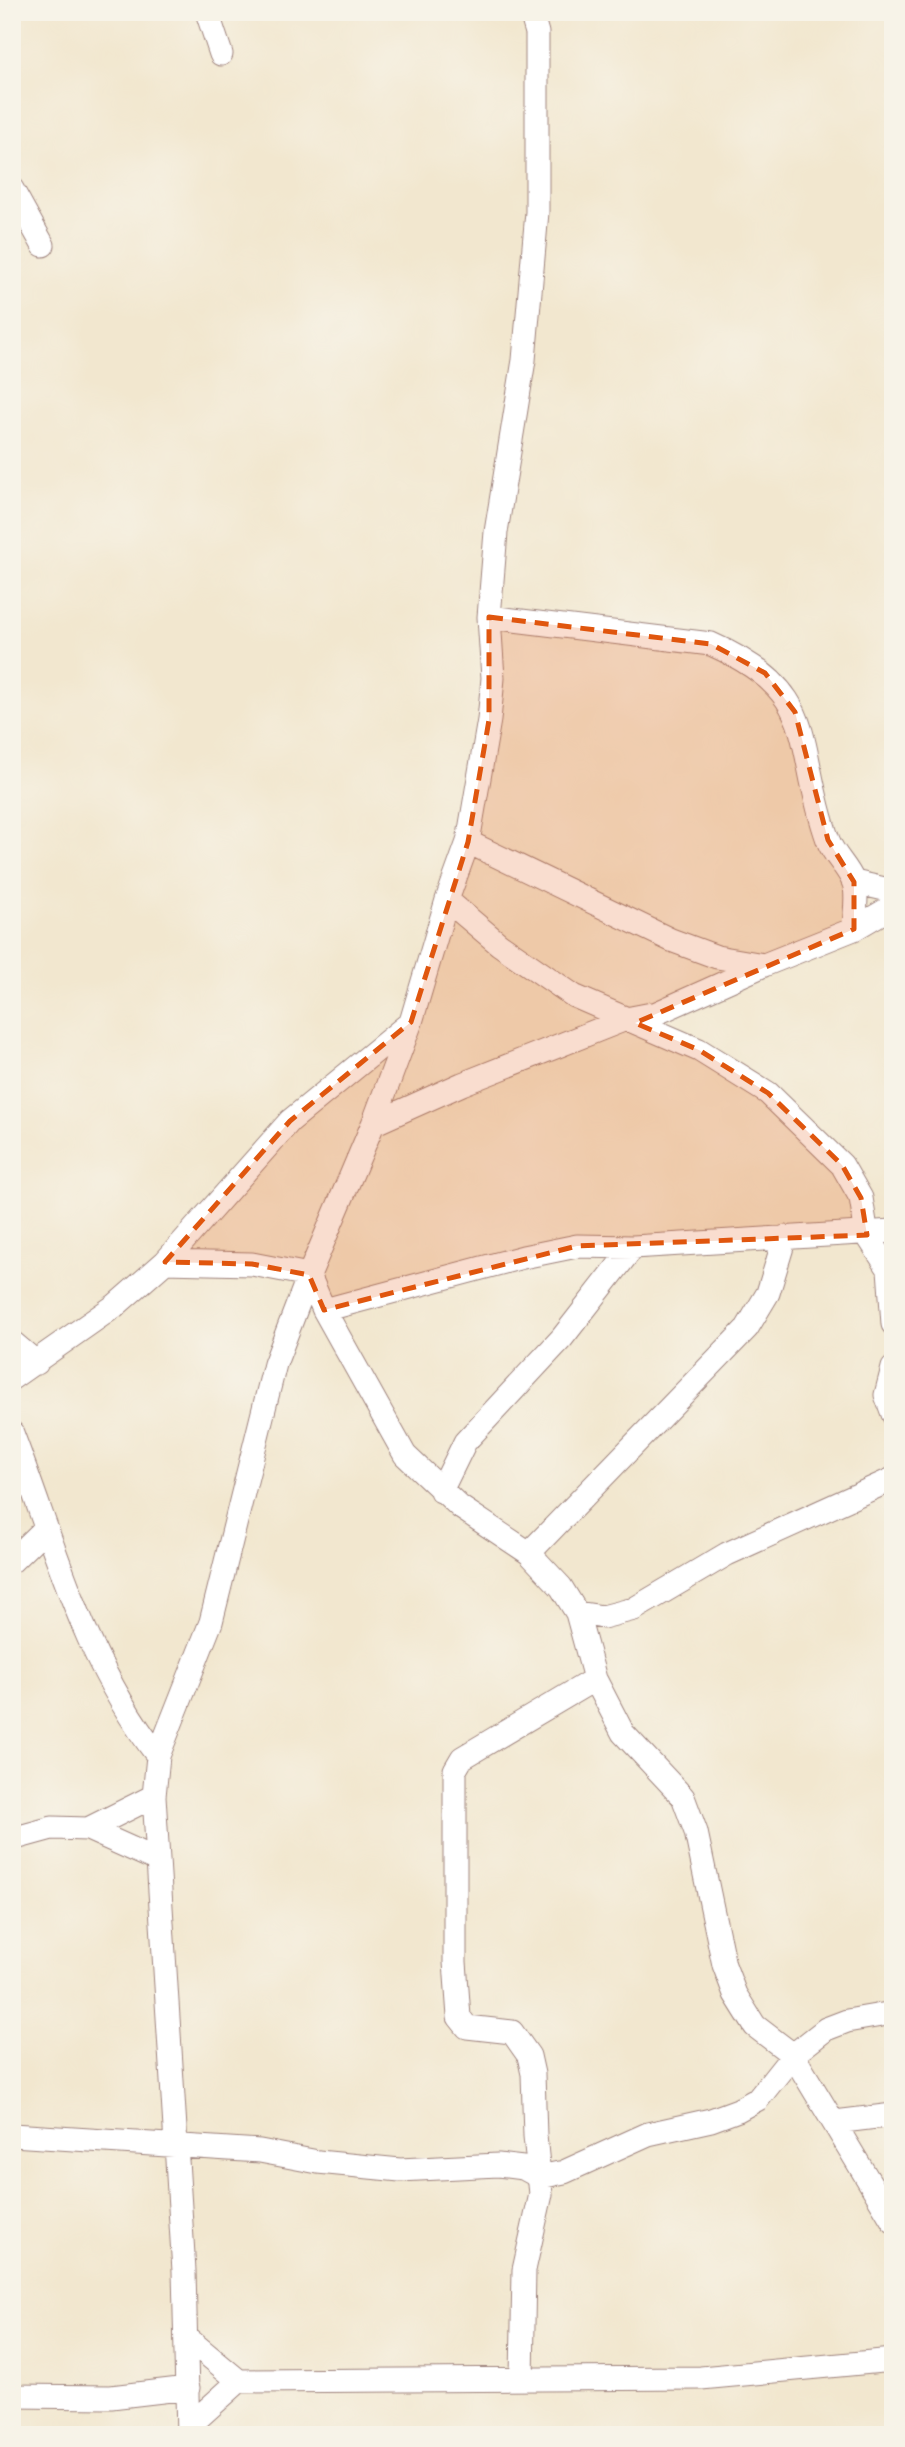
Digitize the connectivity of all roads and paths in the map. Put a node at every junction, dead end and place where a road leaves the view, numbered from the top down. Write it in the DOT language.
graph roads {
  1 [pos="207,12"];
  2 [pos="531,12"];
  3 [pos="221,54"];
  4 [pos="12,189"];
  5 [pos="43,245"];
  6 [pos="489,617"];
  7 [pos="468,842"];
  8 [pos="854,882"];
  9 [pos="893,891"];
  10 [pos="447,900"];
  11 [pos="893,906"];
  12 [pos="854,929"];
  13 [pos="764,965"];
  14 [pos="626,1019"];
  15 [pos="411,1022"];
  16 [pos="373,1124"];
  17 [pos="893,1231"];
  18 [pos="867,1235"];
  19 [pos="785,1237"];
  20 [pos="633,1247"];
  21 [pos="165,1262"];
  22 [pos="891,1263"];
  23 [pos="309,1275"];
  24 [pos="324,1310"];
  25 [pos="893,1324"];
  26 [pos="12,1342"];
  27 [pos="37,1363"];
  28 [pos="893,1368"];
  29 [pos="12,1378"];
  30 [pos="893,1414"];
  31 [pos="12,1433"];
  32 [pos="893,1479"];
  33 [pos="441,1491"];
  34 [pos="46,1528"];
  35 [pos="529,1553"];
  36 [pos="12,1561"];
  37 [pos="577,1613"];
  38 [pos="595,1679"];
  39 [pos="158,1756"];
  40 [pos="154,1796"];
  41 [pos="88,1829"];
  42 [pos="12,1839"];
  43 [pos="157,1860"];
  44 [pos="893,2013"];
  45 [pos="793,2055"];
  46 [pos="893,2115"];
  47 [pos="835,2122"];
  48 [pos="12,2135"];
  49 [pos="177,2146"];
  50 [pos="540,2177"];
  51 [pos="893,2221"];
  52 [pos="186,2337"];
  53 [pos="892,2363"];
  54 [pos="522,2378"];
  55 [pos="239,2381"];
  56 [pos="188,2388"];
  57 [pos="12,2396"];
  58 [pos="188,2431"];
  1 -- 3 [label="street"];
  2 -- 6 [label="street"];
  4 -- 5 [label="street"];
  6 -- 7 [label="street"];
  6 -- 8 [label="street"];
  7 -- 10 [label="street"];
  7 -- 13 [label="street"];
  8 -- 9 [label="street"];
  8 -- 12 [label="street"];
  10 -- 14 [label="street"];
  10 -- 15 [label="street"];
  11 -- 12 [label="street"];
  12 -- 13 [label="street"];
  13 -- 14 [label="street"];
  14 -- 16 [label="street"];
  14 -- 18 [label="street"];
  15 -- 16 [label="street"];
  15 -- 21 [label="street"];
  16 -- 23 [label="street"];
  17 -- 18 [label="street"];
  18 -- 19 [label="street"];
  18 -- 22 [label="street"];
  19 -- 20 [label="street"];
  19 -- 35 [label="street"];
  20 -- 24 [label="street"];
  20 -- 33 [label="street"];
  21 -- 23 [label="street"];
  21 -- 27 [label="street"];
  22 -- 25 [label="street"];
  23 -- 24 [label="street"];
  23 -- 39 [label="street"];
  24 -- 33 [label="street"];
  26 -- 27 [label="street"];
  27 -- 29 [label="street"];
  28 -- 30 [label="street"];
  31 -- 34 [label="street"];
  32 -- 37 [label="street"];
  33 -- 35 [label="street"];
  34 -- 36 [label="street"];
  34 -- 39 [label="street"];
  35 -- 37 [label="street"];
  37 -- 38 [label="street"];
  38 -- 45 [label="street"];
  38 -- 50 [label="street"];
  39 -- 40 [label="street"];
  40 -- 41 [label="street"];
  40 -- 43 [label="street"];
  41 -- 42 [label="street"];
  41 -- 43 [label="street"];
  43 -- 49 [label="street"];
  44 -- 45 [label="street"];
  45 -- 47 [label="street"];
  45 -- 50 [label="street"];
  46 -- 47 [label="street"];
  47 -- 51 [label="street"];
  48 -- 49 [label="street"];
  49 -- 50 [label="street"];
  49 -- 52 [label="street"];
  50 -- 54 [label="street"];
  52 -- 55 [label="street"];
  52 -- 56 [label="street"];
  53 -- 54 [label="street"];
  54 -- 55 [label="street"];
  55 -- 58 [label="street"];
  56 -- 57 [label="street"];
  56 -- 58 [label="street"];
}
